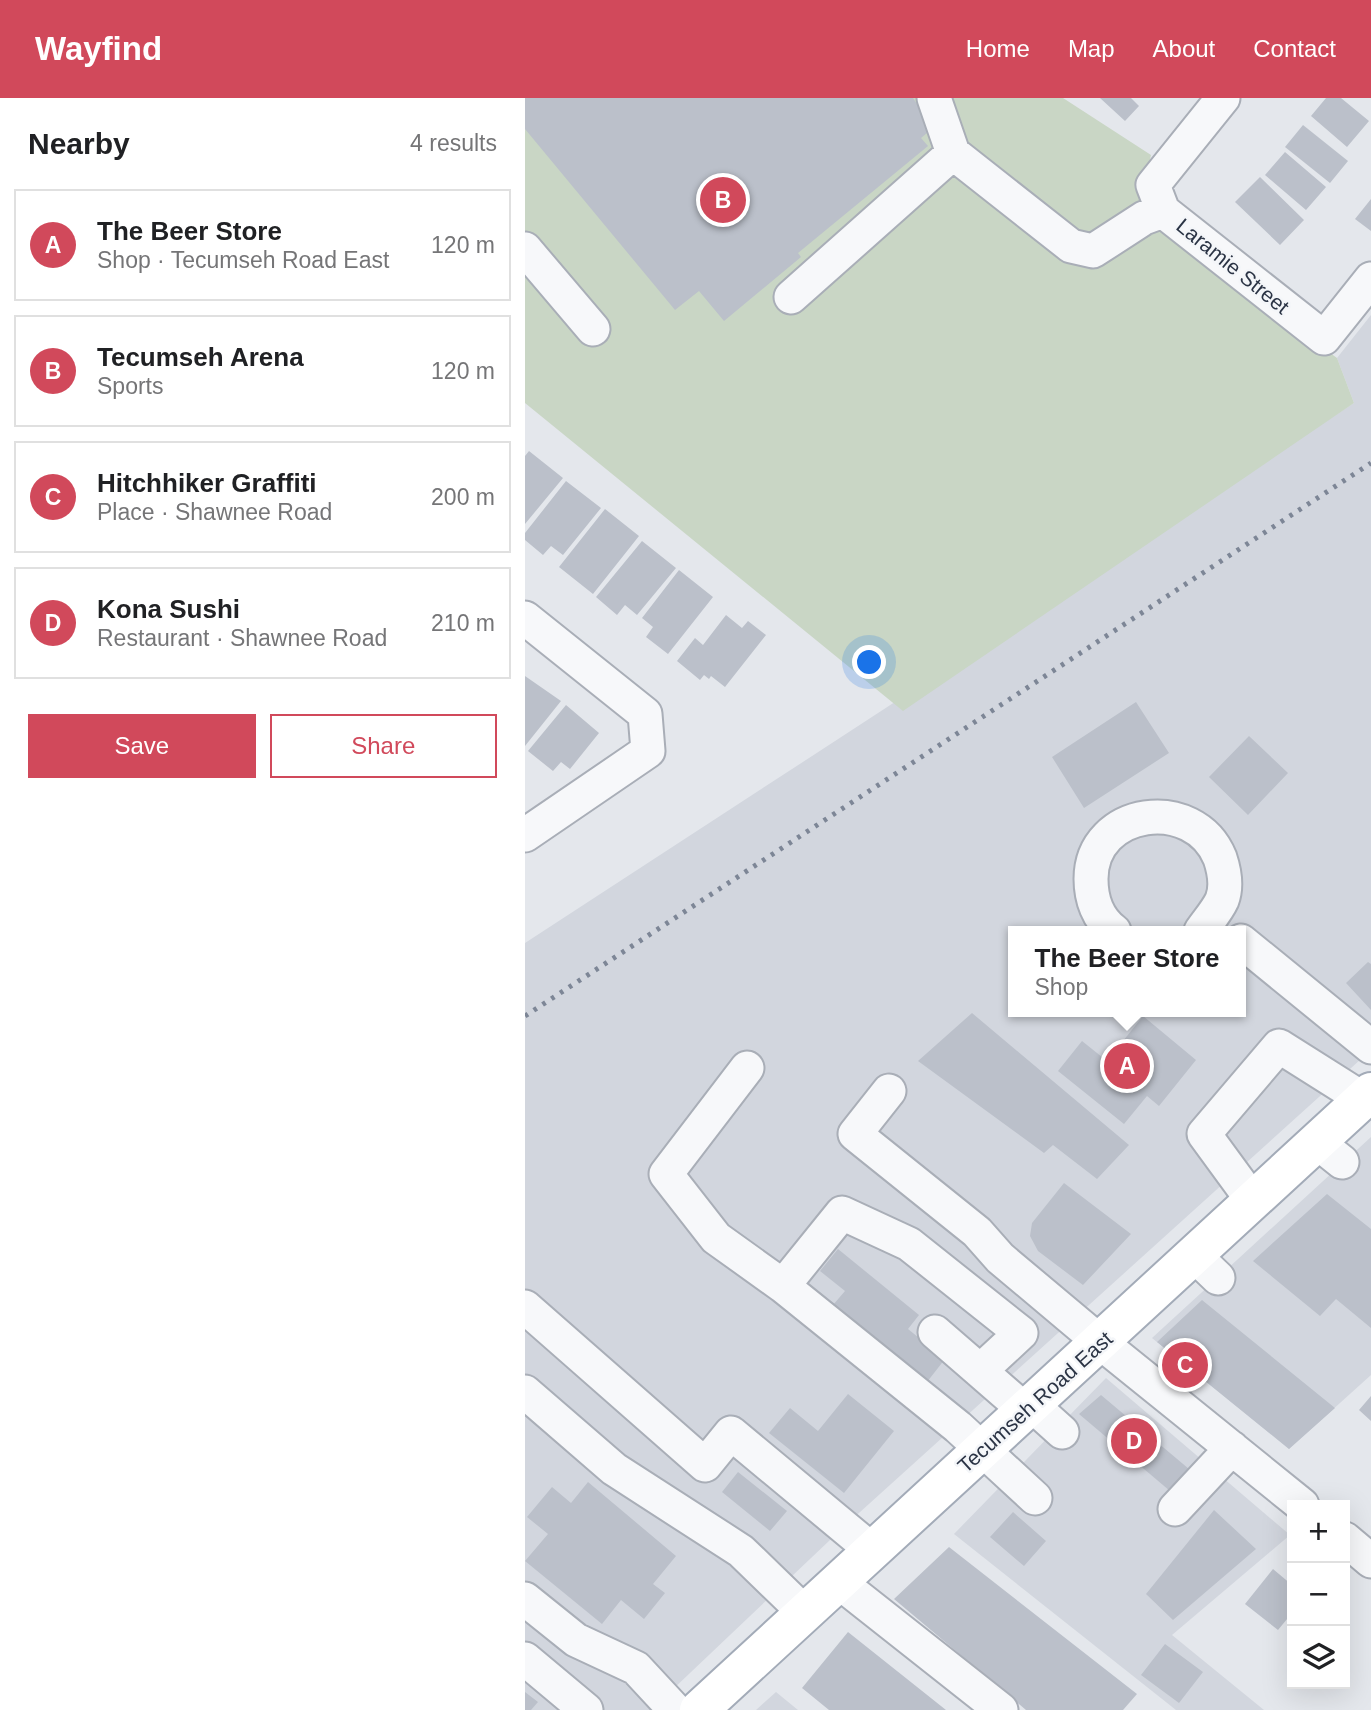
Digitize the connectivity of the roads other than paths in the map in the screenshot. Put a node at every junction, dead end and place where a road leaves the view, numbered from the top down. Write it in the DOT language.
graph roads {
  1 [pos="934,98"];
  2 [pos="1223,98"];
  3 [pos="953,153"];
  4 [pos="1158,198"];
  5 [pos="525,249"];
  6 [pos="1371,279"];
  7 [pos="790,297"];
  8 [pos="593,329"];
  9 [pos="525,618"];
  10 [pos="525,835"];
  11 [pos="1110,926"];
  12 [pos="1214,926"];
  13 [pos="1246,945"];
  14 [pos="1371,1047"];
  15 [pos="747,1068"];
  16 [pos="889,1091"];
  17 [pos="1367,1096"];
  18 [pos="1253,1201"];
  19 [pos="783,1286"];
  20 [pos="525,1307"];
  21 [pos="935,1332"];
  22 [pos="1101,1342"];
  23 [pos="980,1371"];
  24 [pos="525,1392"];
  25 [pos="1029,1408"];
  26 [pos="1062,1432"];
  27 [pos="1232,1448"];
  28 [pos="982,1450"];
  29 [pos="1035,1497"];
  30 [pos="1296,1500"];
  31 [pos="1175,1509"];
  32 [pos="1350,1543"];
  33 [pos="873,1551"];
  34 [pos="1371,1561"];
  35 [pos="839,1582"];
  36 [pos="525,1599"];
  37 [pos="805,1613"];
  38 [pos="525,1658"];
  39 [pos="696,1709"];
  40 [pos="586,1710"];
  41 [pos="1001,1710"];
  1 -- 3 [label="street"];
  2 -- 4 [label="street"];
  3 -- 4 [label="street"];
  3 -- 7 [label="street"];
  4 -- 6 [label="street, Laramie Street"];
  5 -- 8 [label="street"];
  9 -- 10 [label="street"];
  11 -- 12 [label="street"];
  13 -- 14 [label="street"];
  15 -- 19 [label="street"];
  16 -- 22 [label="street"];
  17 -- 18 [label="main road, Tecumseh Road East"];
  17 -- 18 [label="street"];
  18 -- 22 [label="main road, Tecumseh Road East"];
  19 -- 23 [label="street"];
  19 -- 28 [label="street"];
  20 -- 33 [label="street"];
  21 -- 23 [label="street"];
  22 -- 25 [label="main road, Tecumseh Road East"];
  22 -- 27 [label="street"];
  23 -- 25 [label="street"];
  24 -- 37 [label="street"];
  25 -- 26 [label="street"];
  25 -- 28 [label="main road, Tecumseh Road East"];
  27 -- 30 [label="street"];
  27 -- 31 [label="street"];
  28 -- 29 [label="street"];
  28 -- 33 [label="main road, Tecumseh Road East"];
  32 -- 34 [label="street"];
  33 -- 35 [label="main road, Tecumseh Road East"];
  35 -- 37 [label="main road, Tecumseh Road East"];
  35 -- 41 [label="street"];
  36 -- 39 [label="street"];
  37 -- 39 [label="main road, Tecumseh Road East"];
  38 -- 40 [label="street"];
}
